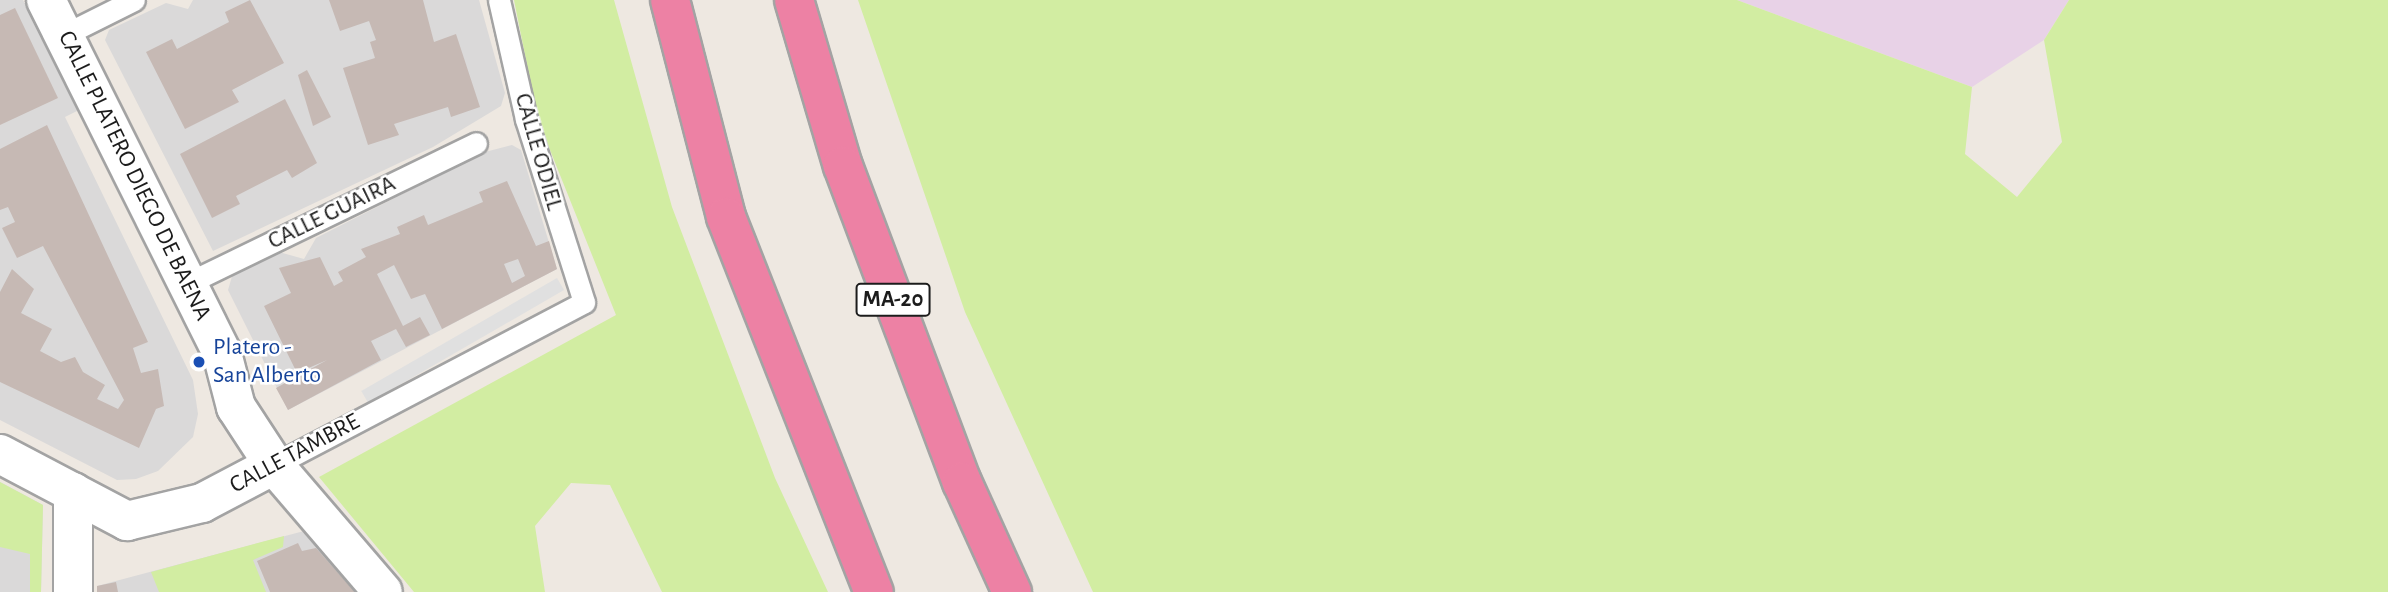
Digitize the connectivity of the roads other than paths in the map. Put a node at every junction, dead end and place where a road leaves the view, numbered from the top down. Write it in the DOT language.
graph roads {
  1 [pos="46,0"];
  2 [pos="134,0"];
  3 [pos="499,0"];
  4 [pos="670,0"];
  5 [pos="794,0"];
  6 [pos="64,35"];
  7 [pos="476,143"];
  8 [pos="188,283"];
  9 [pos="584,302"];
  10 [pos="0,454"];
  11 [pos="274,465"];
  12 [pos="73,492"];
  13 [pos="73,592"];
  14 [pos="383,592"];
  15 [pos="874,592"];
  16 [pos="1012,592"];
  1 -- 6 [label="street, CALLE PLATERO DIEGO DE BAENA"];
  2 -- 6 [label="lane"];
  3 -- 9 [label="lane, CALLE ODIEL"];
  4 -- 15 [label="highway"];
  5 -- 16 [label="highway, MA-20"];
  6 -- 8 [label="street, CALLE PLATERO DIEGO DE BAENA"];
  7 -- 8 [label="lane, CALLE GUAIRA"];
  8 -- 11 [label="street, CALLE PLATERO DIEGO DE BAENA"];
  9 -- 11 [label="lane, CALLE TAMBRE"];
  10 -- 12 [label="street, CALLE TAMBRE"];
  11 -- 12 [label="street, CALLE TAMBRE"];
  11 -- 14 [label="street, CALLE PLATERO DIEGO DE BAENA"];
  12 -- 13 [label="street"];
}
